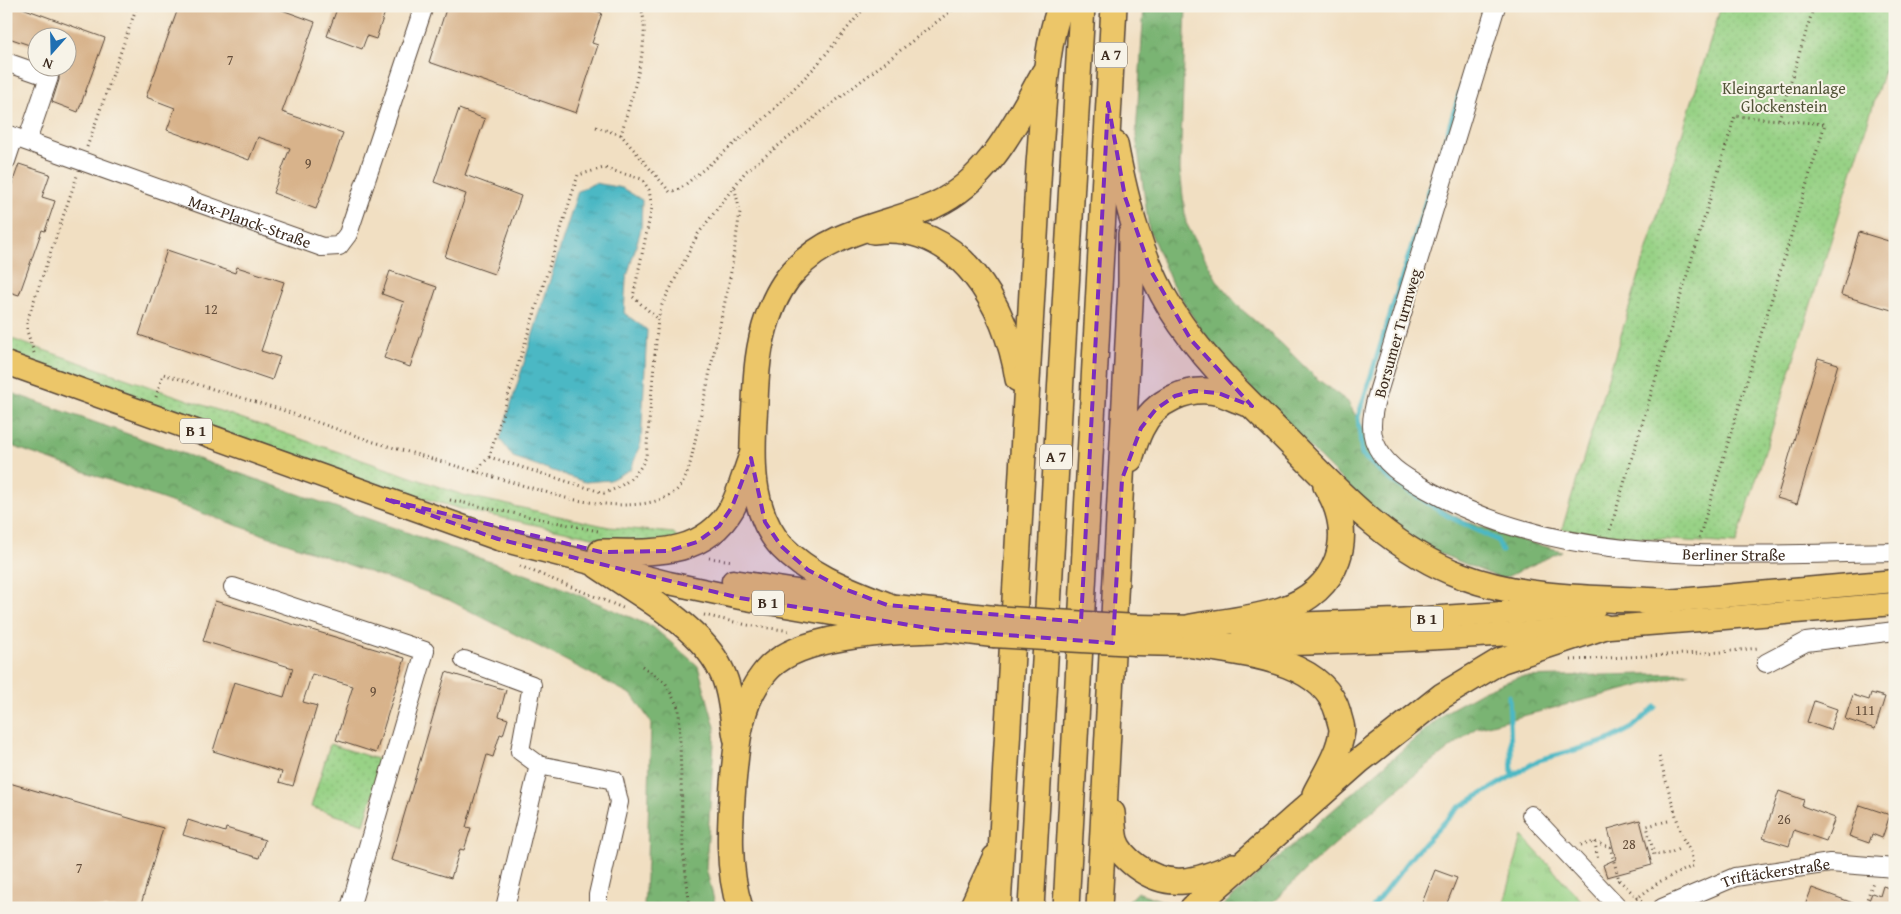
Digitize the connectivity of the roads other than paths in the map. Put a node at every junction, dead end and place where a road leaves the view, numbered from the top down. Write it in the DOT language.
graph roads {
  1 [pos="424,6"];
  2 [pos="1061,6"];
  3 [pos="1082,6"];
  4 [pos="1114,6"];
  5 [pos="1496,6"];
  6 [pos="6,62"];
  7 [pos="1048,67"];
  8 [pos="1108,103"];
  9 [pos="16,138"];
  10 [pos="6,161"];
  11 [pos="1131,219"];
  12 [pos="853,234"];
  13 [pos="6,364"];
  14 [pos="1252,406"];
  15 [pos="1024,423"];
  16 [pos="751,458"];
  17 [pos="1316,469"];
  18 [pos="1122,479"];
  19 [pos="1573,540"];
  20 [pos="600,550"];
  21 [pos="1895,552"];
  22 [pos="1895,581"];
  23 [pos="233,587"];
  24 [pos="1662,601"];
  25 [pos="1895,604"];
  26 [pos="887,605"];
  27 [pos="993,626"];
  28 [pos="1602,626"];
  29 [pos="941,630"];
  30 [pos="1895,631"];
  31 [pos="1192,636"];
  32 [pos="464,660"];
  33 [pos="1766,663"];
  34 [pos="737,742"];
  35 [pos="539,765"];
  36 [pos="1106,773"];
  37 [pos="1308,807"];
  38 [pos="1531,815"];
  39 [pos="1002,844"];
  40 [pos="1247,860"];
  41 [pos="1887,866"];
  42 [pos="1625,905"];
  43 [pos="350,908"];
  44 [pos="505,908"];
  45 [pos="598,908"];
  46 [pos="740,908"];
  47 [pos="972,908"];
  48 [pos="998,908"];
  49 [pos="1031,908"];
  50 [pos="1066,908"];
  51 [pos="1099,908"];
  52 [pos="1193,908"];
  53 [pos="1662,908"];
  1 -- 9 [label="street, Max-Planck-Straße"];
  2 -- 7 [label="highway"];
  3 -- 49 [label="highway, A 7"];
  4 -- 8 [label="highway, A 7"];
  5 -- 19 [label="street, Borsumer Turmweg"];
  6 -- 9 [label="street"];
  7 -- 12 [label="highway"];
  7 -- 15 [label="highway"];
  8 -- 11 [label="highway"];
  8 -- 50 [label="highway, A 7"];
  9 -- 10 [label="street"];
  11 -- 14 [label="highway"];
  11 -- 18 [label="highway"];
  12 -- 15 [label="highway"];
  12 -- 16 [label="highway"];
  13 -- 20 [label="main road, B 1"];
  14 -- 17 [label="highway"];
  14 -- 18 [label="highway"];
  15 -- 39 [label="highway"];
  16 -- 20 [label="highway"];
  16 -- 26 [label="highway"];
  17 -- 24 [label="highway"];
  17 -- 31 [label="highway"];
  18 -- 36 [label="highway"];
  19 -- 21 [label="street, Berliner Straße"];
  20 -- 26 [label="main road, B 1"];
  20 -- 29 [label="main road, B 1"];
  20 -- 34 [label="highway"];
  22 -- 24 [label="main road, B 1"];
  23 -- 43 [label="street"];
  24 -- 31 [label="main road, B 1"];
  25 -- 28 [label="main road, B 1"];
  26 -- 27 [label="main road, B 1"];
  27 -- 29 [label="main road, B 1"];
  27 -- 31 [label="main road, B 1, bridge"];
  28 -- 31 [label="main road, B 1"];
  28 -- 37 [label="highway"];
  29 -- 34 [label="highway"];
  30 -- 33 [label="street"];
  31 -- 37 [label="highway"];
  32 -- 35 [label="street"];
  34 -- 46 [label="highway"];
  35 -- 44 [label="street"];
  35 -- 45 [label="street"];
  36 -- 40 [label="highway"];
  36 -- 51 [label="highway"];
  37 -- 40 [label="highway"];
  38 -- 42 [label="street"];
  39 -- 47 [label="highway"];
  39 -- 48 [label="highway"];
  40 -- 52 [label="highway"];
  41 -- 53 [label="street, Triftäckerstraße"];
}
